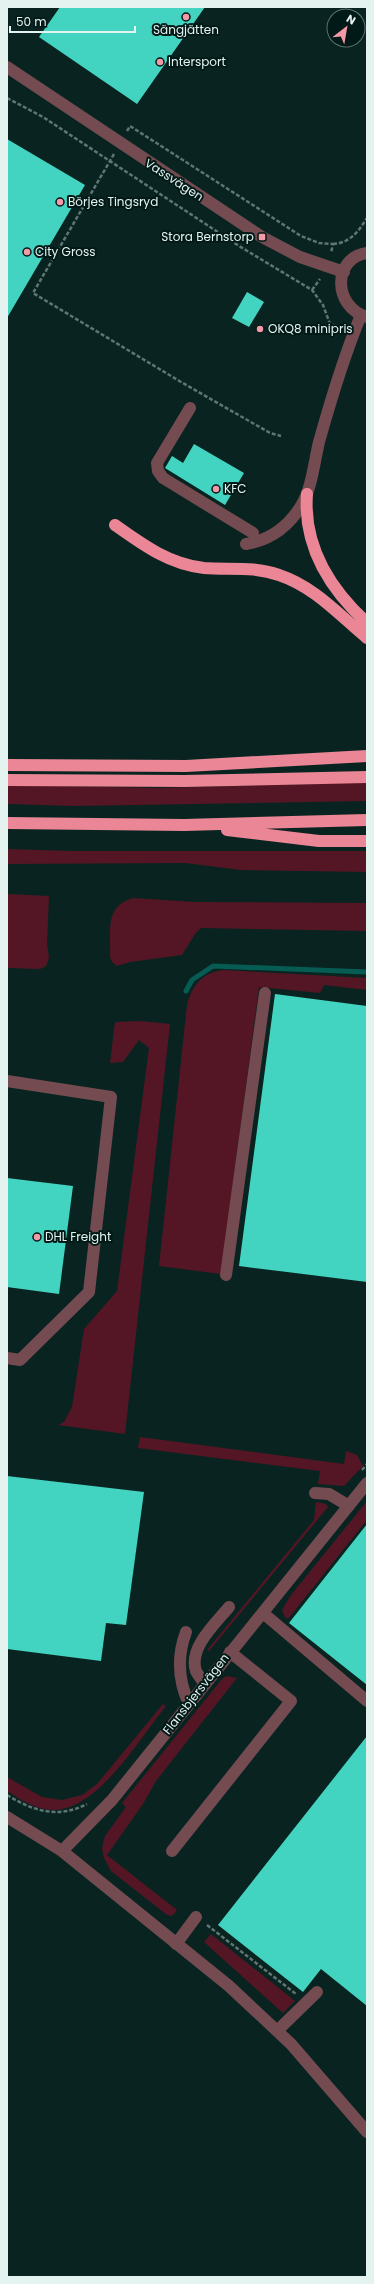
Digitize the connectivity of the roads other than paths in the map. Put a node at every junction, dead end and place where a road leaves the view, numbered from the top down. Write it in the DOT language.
graph roads {
  1 [pos="9,70"];
  2 [pos="367,253"];
  3 [pos="344,272"];
  4 [pos="364,316"];
  5 [pos="190,408"];
  6 [pos="307,494"];
  7 [pos="115,525"];
  8 [pos="253,533"];
  9 [pos="246,544"];
  10 [pos="367,623"];
  11 [pos="367,638"];
  12 [pos="367,756"];
  13 [pos="7,765"];
  14 [pos="367,777"];
  15 [pos="7,780"];
  16 [pos="367,820"];
  17 [pos="7,823"];
  18 [pos="184,825"];
  19 [pos="367,841"];
  20 [pos="265,993"];
  21 [pos="7,1081"];
  22 [pos="226,1274"];
  23 [pos="7,1358"];
  24 [pos="367,1483"];
  25 [pos="315,1493"];
  26 [pos="349,1506"];
  27 [pos="229,1607"];
  28 [pos="263,1613"];
  29 [pos="186,1632"];
  30 [pos="230,1652"];
  31 [pos="204,1684"];
  32 [pos="367,1701"];
  33 [pos="189,1704"];
  34 [pos="7,1817"];
  35 [pos="62,1851"];
  36 [pos="172,1851"];
  37 [pos="196,1918"];
  38 [pos="176,1944"];
  39 [pos="317,1992"];
  40 [pos="277,2031"];
  41 [pos="367,2132"];
  1 -- 3 [label="street, Vassvägen"];
  2 -- 3 [label="street"];
  3 -- 4 [label="street"];
  4 -- 6 [label="street"];
  5 -- 8 [label="street"];
  6 -- 9 [label="street"];
  6 -- 10 [label="highway"];
  7 -- 11 [label="highway"];
  12 -- 13 [label="highway"];
  14 -- 15 [label="highway"];
  16 -- 18 [label="highway"];
  17 -- 18 [label="highway"];
  18 -- 19 [label="highway"];
  20 -- 22 [label="street"];
  21 -- 23 [label="street"];
  24 -- 26 [label="street, Flansbjersvägen"];
  25 -- 26 [label="street"];
  26 -- 28 [label="street, Flansbjersvägen"];
  27 -- 31 [label="street"];
  28 -- 30 [label="street, Flansbjersvägen"];
  28 -- 32 [label="street"];
  29 -- 33 [label="street"];
  30 -- 31 [label="street, Flansbjersvägen"];
  30 -- 36 [label="street"];
  31 -- 33 [label="street, Flansbjersvägen"];
  33 -- 35 [label="street, Flansbjersvägen"];
  34 -- 35 [label="street"];
  35 -- 38 [label="street"];
  37 -- 38 [label="street"];
  38 -- 40 [label="street"];
  39 -- 40 [label="street"];
  40 -- 41 [label="street"];
}
